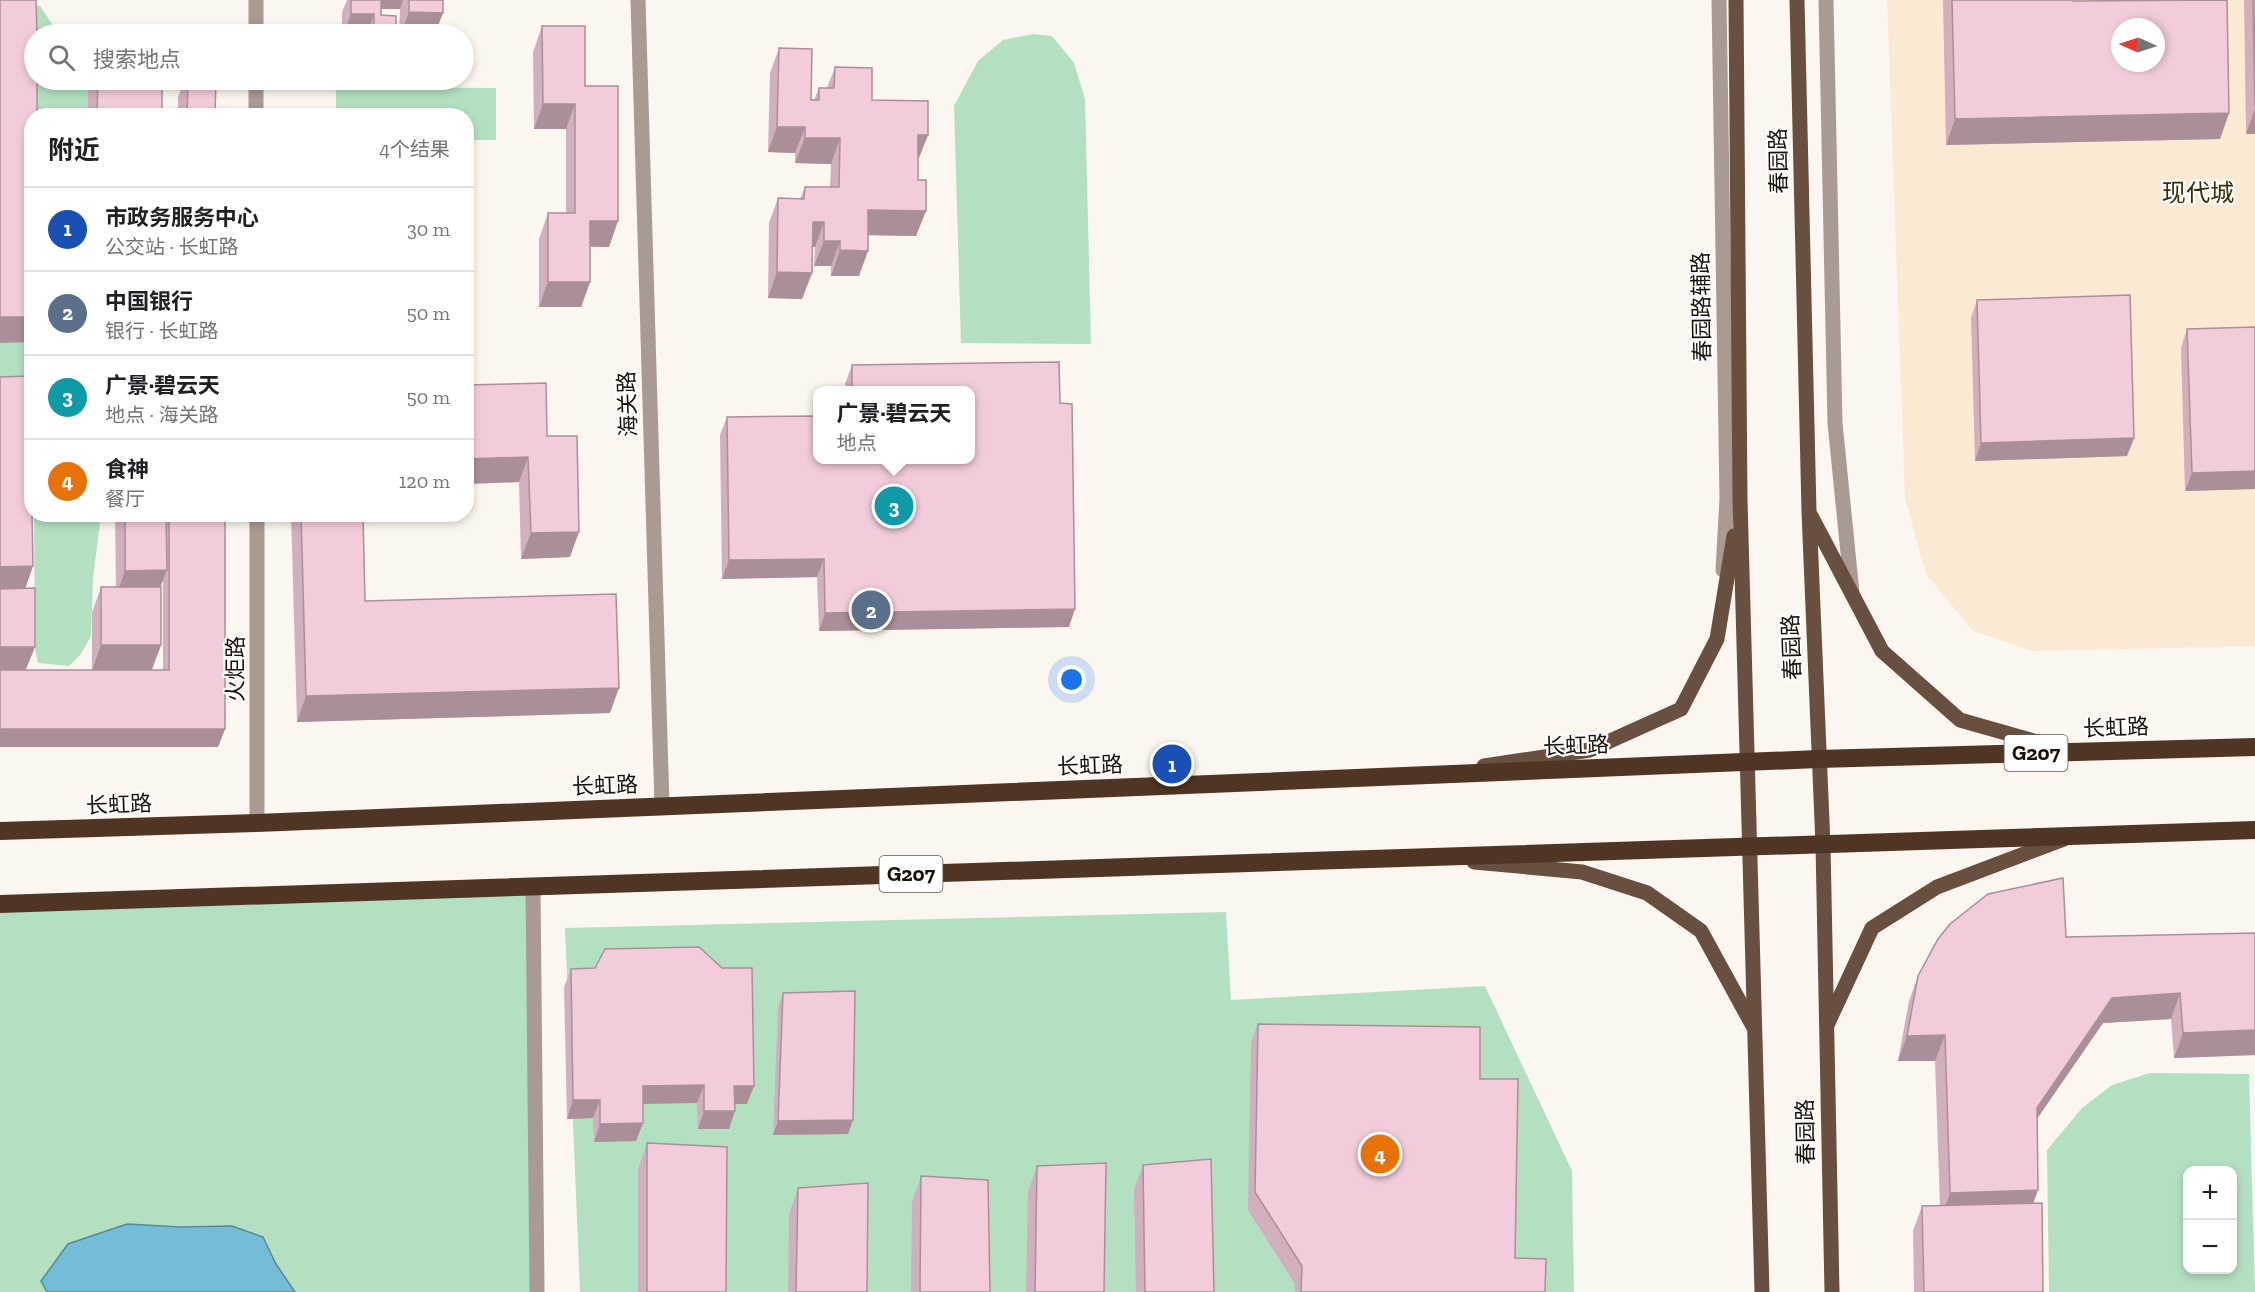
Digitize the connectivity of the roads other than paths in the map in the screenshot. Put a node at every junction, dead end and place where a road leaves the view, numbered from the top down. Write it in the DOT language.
graph roads {
  1 [pos="256,0"];
  2 [pos="638,0"];
  3 [pos="1719,0"];
  4 [pos="1736,0"];
  5 [pos="1797,0"];
  6 [pos="1826,0"];
  7 [pos="256,24"];
  8 [pos="256,90"];
  9 [pos="256,108"];
  10 [pos="1740,500"];
  11 [pos="1809,512"];
  12 [pos="257,522"];
  13 [pos="1852,593"];
  14 [pos="1721,613"];
  15 [pos="2255,747"];
  16 [pos="2074,752"];
  17 [pos="1818,759"];
  18 [pos="1747,762"];
  19 [pos="1423,775"];
  20 [pos="662,806"];
  21 [pos="257,823"];
  22 [pos="2255,830"];
  23 [pos="0,831"];
  24 [pos="2071,836"];
  25 [pos="1823,845"];
  26 [pos="1749,848"];
  27 [pos="1423,858"];
  28 [pos="533,886"];
  29 [pos="0,904"];
  30 [pos="1825,1029"];
  31 [pos="1755,1030"];
  32 [pos="537,1292"];
  33 [pos="1762,1292"];
  34 [pos="1832,1292"];
  1 -- 7 [label="street"];
  2 -- 20 [label="street, 海关路"];
  3 -- 14 [label="street, 春园路辅路"];
  4 -- 10 [label="main road, 春园路"];
  5 -- 11 [label="main road, 春园路"];
  6 -- 13 [label="street"];
  8 -- 9 [label="street"];
  10 -- 14 [label="main road"];
  10 -- 18 [label="main road, 春园路"];
  11 -- 13 [label="main road"];
  11 -- 17 [label="main road, 春园路"];
  12 -- 21 [label="street, 火炬路"];
  13 -- 16 [label="main road"];
  14 -- 19 [label="main road"];
  15 -- 16 [label="highway, 长虹路 / G207"];
  16 -- 17 [label="highway, 长虹路 / G207"];
  17 -- 18 [label="highway, 长虹路 / G207"];
  17 -- 25 [label="main road, 春园路"];
  18 -- 19 [label="highway, 长虹路 / G207"];
  18 -- 26 [label="main road, 春园路"];
  19 -- 20 [label="highway, 长虹路 / G207"];
  20 -- 21 [label="highway, 长虹路 / G207"];
  21 -- 23 [label="highway, 长虹路 / G207"];
  22 -- 24 [label="highway, G207"];
  24 -- 25 [label="highway, G207"];
  24 -- 30 [label="main road"];
  25 -- 26 [label="highway, G207"];
  25 -- 30 [label="main road, 春园路"];
  26 -- 27 [label="highway, G207"];
  26 -- 31 [label="main road, 春园路"];
  27 -- 28 [label="highway, G207"];
  27 -- 31 [label="main road"];
  28 -- 29 [label="highway, G207"];
  28 -- 32 [label="street"];
  30 -- 34 [label="main road, 春园路"];
  31 -- 33 [label="main road, 春园路"];
}
